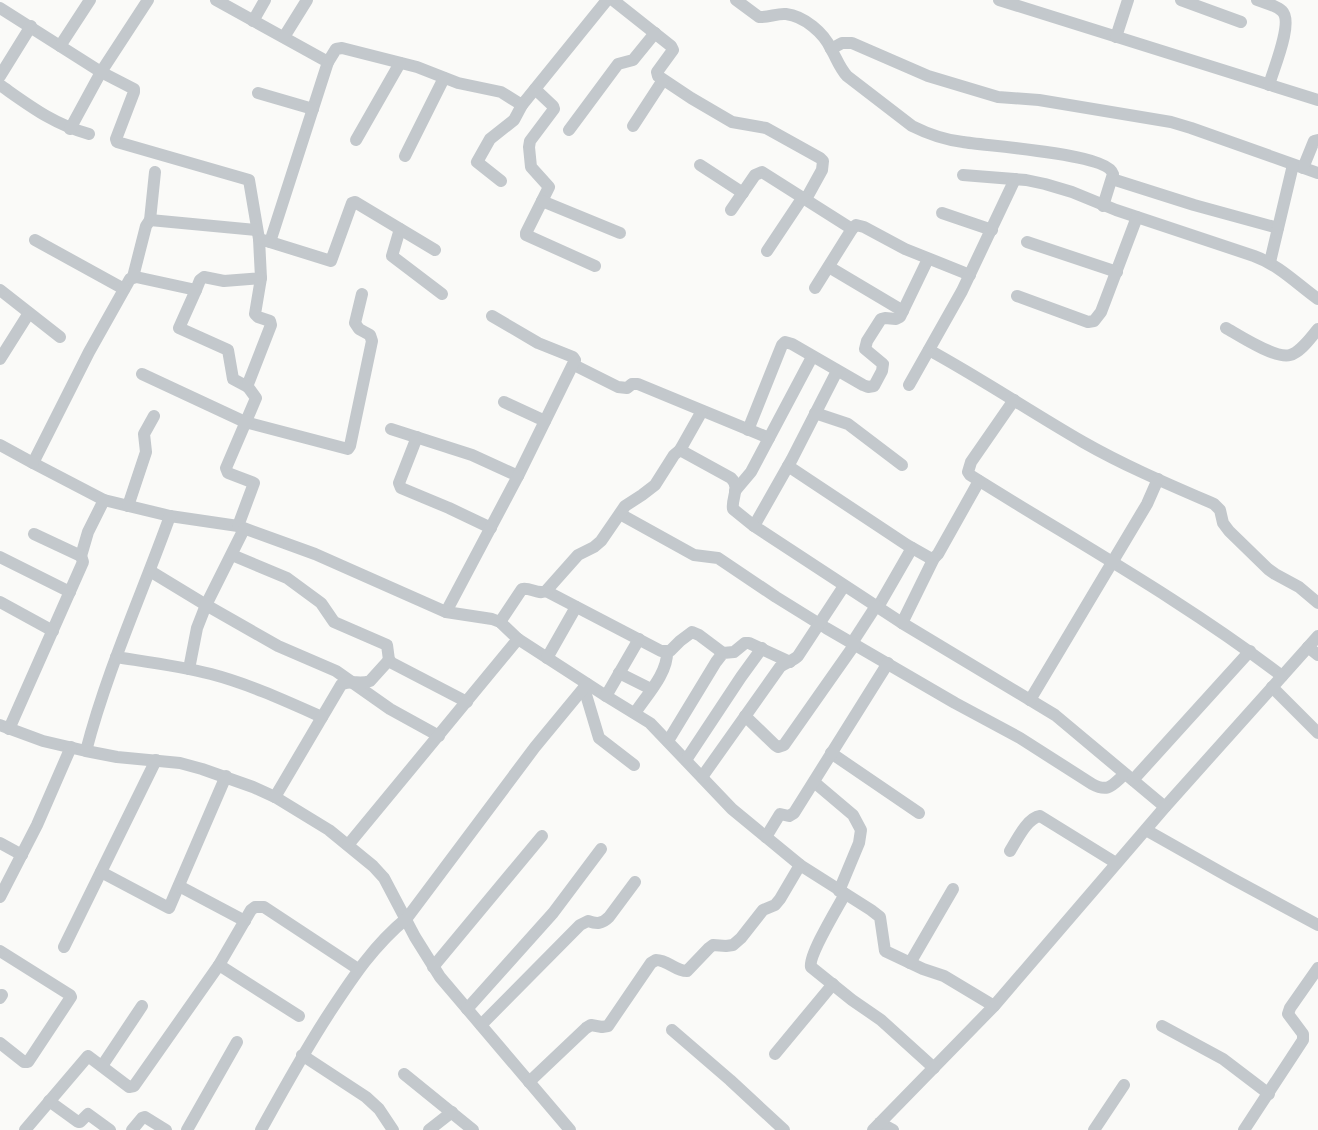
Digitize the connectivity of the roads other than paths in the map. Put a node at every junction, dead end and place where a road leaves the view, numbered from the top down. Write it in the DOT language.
graph roads {
  1 [pos="90,0"];
  2 [pos="148,0"];
  3 [pos="265,0"];
  4 [pos="307,0"];
  5 [pos="607,0"];
  6 [pos="613,0"];
  7 [pos="736,0"];
  8 [pos="999,0"];
  9 [pos="1128,0"];
  10 [pos="1180,0"];
  11 [pos="1257,0"];
  12 [pos="219,1"];
  13 [pos="0,8"];
  14 [pos="253,21"];
  15 [pos="1241,22"];
  16 [pos="31,26"];
  17 [pos="655,33"];
  18 [pos="284,37"];
  19 [pos="1116,37"];
  20 [pos="60,46"];
  21 [pos="831,49"];
  22 [pos="328,62"];
  23 [pos="400,63"];
  24 [pos="100,72"];
  25 [pos="0,76"];
  26 [pos="444,78"];
  27 [pos="663,80"];
  28 [pos="0,85"];
  29 [pos="1269,85"];
  30 [pos="535,90"];
  31 [pos="258,93"];
  32 [pos="1318,100"];
  33 [pos="522,105"];
  34 [pos="313,109"];
  35 [pos="633,126"];
  36 [pos="70,129"];
  37 [pos="569,130"];
  38 [pos="89,134"];
  39 [pos="356,140"];
  40 [pos="1318,140"];
  41 [pos="405,156"];
  42 [pos="700,165"];
  43 [pos="1298,167"];
  44 [pos="155,172"];
  45 [pos="1318,173"];
  46 [pos="963,175"];
  47 [pos="1015,179"];
  48 [pos="1112,180"];
  49 [pos="501,181"];
  50 [pos="743,194"];
  51 [pos="805,198"];
  52 [pos="542,201"];
  53 [pos="1104,206"];
  54 [pos="731,210"];
  55 [pos="942,213"];
  56 [pos="1138,217"];
  57 [pos="150,220"];
  58 [pos="852,228"];
  59 [pos="1278,228"];
  60 [pos="400,229"];
  61 [pos="992,230"];
  62 [pos="620,233"];
  63 [pos="262,237"];
  64 [pos="35,240"];
  65 [pos="1027,242"];
  66 [pos="436,250"];
  67 [pos="767,251"];
  68 [pos="928,259"];
  69 [pos="1270,262"];
  70 [pos="595,266"];
  71 [pos="829,267"];
  72 [pos="1116,272"];
  73 [pos="970,275"];
  74 [pos="133,277"];
  75 [pos="261,278"];
  76 [pos="815,288"];
  77 [pos="124,289"];
  78 [pos="0,290"];
  79 [pos="196,290"];
  80 [pos="362,294"];
  81 [pos="442,294"];
  82 [pos="1017,296"];
  83 [pos="1318,299"];
  84 [pos="903,311"];
  85 [pos="30,313"];
  86 [pos="492,316"];
  87 [pos="1226,328"];
  88 [pos="1318,329"];
  89 [pos="60,337"];
  90 [pos="929,350"];
  91 [pos="812,357"];
  92 [pos="0,359"];
  93 [pos="574,365"];
  94 [pos="837,371"];
  95 [pos="142,374"];
  96 [pos="909,385"];
  97 [pos="248,387"];
  98 [pos="1014,400"];
  99 [pos="504,402"];
  100 [pos="702,411"];
  101 [pos="815,413"];
  102 [pos="154,416"];
  103 [pos="545,421"];
  104 [pos="245,422"];
  105 [pos="391,430"];
  106 [pos="748,430"];
  107 [pos="417,437"];
  108 [pos="769,438"];
  109 [pos="0,445"];
  110 [pos="680,450"];
  111 [pos="33,463"];
  112 [pos="902,465"];
  113 [pos="788,466"];
  114 [pos="518,476"];
  115 [pos="1158,479"];
  116 [pos="979,481"];
  117 [pos="736,491"];
  118 [pos="104,500"];
  119 [pos="128,506"];
  120 [pos="620,514"];
  121 [pos="170,516"];
  122 [pos="754,526"];
  123 [pos="241,527"];
  124 [pos="491,528"];
  125 [pos="34,534"];
  126 [pos="912,548"];
  127 [pos="232,555"];
  128 [pos="81,556"];
  129 [pos="0,557"];
  130 [pos="934,558"];
  131 [pos="1112,561"];
  132 [pos="150,571"];
  133 [pos="844,586"];
  134 [pos="546,591"];
  135 [pos="70,592"];
  136 [pos="0,602"];
  137 [pos="1318,603"];
  138 [pos="206,605"];
  139 [pos="576,607"];
  140 [pos="877,607"];
  141 [pos="446,612"];
  142 [pos="500,622"];
  143 [pos="902,623"];
  144 [pos="820,624"];
  145 [pos="53,631"];
  146 [pos="1318,636"];
  147 [pos="518,639"];
  148 [pos="638,640"];
  149 [pos="854,644"];
  150 [pos="762,648"];
  151 [pos="1250,651"];
  152 [pos="1313,651"];
  153 [pos="667,652"];
  154 [pos="723,653"];
  155 [pos="116,657"];
  156 [pos="547,658"];
  157 [pos="389,660"];
  158 [pos="790,662"];
  159 [pos="888,663"];
  160 [pos="189,669"];
  161 [pos="619,673"];
  162 [pos="1282,676"];
  163 [pos="348,681"];
  164 [pos="585,686"];
  165 [pos="1272,687"];
  166 [pos="651,689"];
  167 [pos="606,696"];
  168 [pos="1030,700"];
  169 [pos="467,702"];
  170 [pos="635,713"];
  171 [pos="745,716"];
  172 [pos="322,717"];
  173 [pos="3,729"];
  174 [pos="1318,733"];
  175 [pos="439,736"];
  176 [pos="668,741"];
  177 [pos="71,747"];
  178 [pos="86,751"];
  179 [pos="831,753"];
  180 [pos="156,760"];
  181 [pos="686,760"];
  182 [pos="634,765"];
  183 [pos="226,776"];
  184 [pos="702,777"];
  185 [pos="1129,777"];
  186 [pos="814,782"];
  187 [pos="275,797"];
  188 [pos="1165,807"];
  189 [pos="919,813"];
  190 [pos="1146,830"];
  191 [pos="542,836"];
  192 [pos="766,837"];
  193 [pos="0,843"];
  194 [pos="348,845"];
  195 [pos="602,849"];
  196 [pos="1010,851"];
  197 [pos="22,855"];
  198 [pos="1116,863"];
  199 [pos="800,865"];
  200 [pos="101,872"];
  201 [pos="635,882"];
  202 [pos="179,886"];
  203 [pos="953,889"];
  204 [pos="842,892"];
  205 [pos="0,897"];
  206 [pos="407,918"];
  207 [pos="245,921"];
  208 [pos="1318,925"];
  209 [pos="64,947"];
  210 [pos="0,952"];
  211 [pos="910,963"];
  212 [pos="219,964"];
  213 [pos="434,967"];
  214 [pos="358,969"];
  215 [pos="1318,969"];
  216 [pos="833,984"];
  217 [pos="142,1006"];
  218 [pos="994,1006"];
  219 [pos="467,1009"];
  220 [pos="299,1016"];
  221 [pos="481,1025"];
  222 [pos="1162,1026"];
  223 [pos="672,1030"];
  224 [pos="237,1042"];
  225 [pos="0,1043"];
  226 [pos="775,1054"];
  227 [pos="302,1055"];
  228 [pos="102,1066"];
  229 [pos="934,1068"];
  230 [pos="404,1074"];
  231 [pos="529,1082"];
  232 [pos="1124,1084"];
  233 [pos="1269,1094"];
  234 [pos="49,1101"];
  235 [pos="452,1112"];
  236 [pos="877,1126"];
  237 [pos="431,1129"];
  238 [pos="25,1130"];
  239 [pos="110,1130"];
  240 [pos="132,1130"];
  241 [pos="166,1130"];
  242 [pos="187,1130"];
  243 [pos="261,1130"];
  244 [pos="393,1130"];
  245 [pos="473,1130"];
  246 [pos="570,1130"];
  247 [pos="784,1130"];
  248 [pos="893,1130"];
  249 [pos="1094,1130"];
  250 [pos="1244,1130"];
  1 -- 20 [label="street"];
  2 -- 24 [label="street"];
  3 -- 14 [label="street"];
  4 -- 18 [label="street"];
  5 -- 30 [label="street"];
  6 -- 17 [label="street"];
  7 -- 21 [label="street"];
  8 -- 19 [label="street"];
  9 -- 19 [label="street"];
  10 -- 15 [label="street"];
  11 -- 29 [label="street"];
  12 -- 14 [label="street"];
  13 -- 16 [label="street"];
  14 -- 18 [label="street"];
  16 -- 20 [label="street"];
  16 -- 25 [label="street"];
  17 -- 27 [label="street"];
  17 -- 37 [label="street"];
  18 -- 22 [label="street"];
  19 -- 29 [label="street"];
  20 -- 24 [label="street"];
  21 -- 43 [label="street"];
  21 -- 48 [label="street"];
  22 -- 23 [label="street"];
  22 -- 34 [label="street"];
  23 -- 26 [label="street"];
  23 -- 39 [label="street"];
  24 -- 36 [label="street"];
  24 -- 63 [label="street"];
  26 -- 33 [label="street"];
  26 -- 41 [label="street"];
  27 -- 35 [label="street"];
  27 -- 51 [label="street"];
  28 -- 36 [label="street"];
  29 -- 32 [label="street"];
  30 -- 33 [label="street"];
  30 -- 52 [label="street"];
  31 -- 34 [label="street"];
  33 -- 49 [label="street"];
  34 -- 63 [label="street"];
  36 -- 38 [label="street"];
  40 -- 43 [label="street"];
  42 -- 50 [label="street"];
  43 -- 45 [label="street"];
  43 -- 59 [label="street"];
  44 -- 57 [label="street"];
  46 -- 47 [label="street"];
  47 -- 53 [label="street"];
  47 -- 61 [label="street"];
  48 -- 53 [label="street"];
  48 -- 59 [label="street"];
  50 -- 51 [label="street"];
  50 -- 54 [label="street"];
  51 -- 58 [label="street"];
  51 -- 67 [label="street"];
  52 -- 62 [label="street"];
  52 -- 70 [label="street"];
  53 -- 56 [label="street"];
  55 -- 61 [label="street"];
  56 -- 69 [label="street"];
  56 -- 72 [label="street"];
  57 -- 63 [label="street"];
  57 -- 74 [label="street"];
  58 -- 68 [label="street"];
  58 -- 71 [label="street"];
  59 -- 69 [label="street"];
  60 -- 63 [label="street"];
  60 -- 66 [label="street"];
  60 -- 81 [label="street"];
  61 -- 73 [label="street"];
  63 -- 75 [label="street"];
  64 -- 77 [label="street"];
  65 -- 72 [label="street"];
  68 -- 73 [label="street"];
  68 -- 84 [label="street"];
  69 -- 83 [label="street"];
  71 -- 76 [label="street"];
  71 -- 84 [label="street"];
  72 -- 82 [label="street"];
  73 -- 90 [label="street"];
  74 -- 77 [label="street"];
  74 -- 79 [label="street"];
  75 -- 79 [label="street"];
  75 -- 97 [label="street"];
  77 -- 111 [label="street"];
  78 -- 85 [label="street"];
  79 -- 97 [label="street"];
  80 -- 104 [label="street"];
  84 -- 94 [label="street"];
  85 -- 89 [label="street"];
  85 -- 92 [label="street"];
  86 -- 93 [label="street"];
  87 -- 88 [label="street"];
  90 -- 96 [label="street"];
  90 -- 98 [label="street"];
  91 -- 94 [label="street"];
  91 -- 106 [label="street"];
  91 -- 108 [label="street"];
  93 -- 100 [label="street"];
  93 -- 103 [label="street"];
  94 -- 101 [label="street"];
  95 -- 104 [label="street"];
  97 -- 104 [label="street"];
  98 -- 115 [label="street"];
  98 -- 116 [label="street"];
  99 -- 103 [label="street"];
  100 -- 106 [label="street"];
  100 -- 110 [label="street"];
  101 -- 112 [label="street"];
  101 -- 113 [label="street"];
  102 -- 119 [label="street"];
  103 -- 114 [label="street"];
  104 -- 123 [label="street"];
  105 -- 107 [label="street"];
  106 -- 108 [label="street"];
  107 -- 114 [label="street"];
  107 -- 124 [label="street"];
  108 -- 117 [label="street"];
  109 -- 111 [label="street"];
  110 -- 117 [label="street"];
  110 -- 120 [label="street"];
  111 -- 118 [label="street"];
  113 -- 122 [label="street"];
  113 -- 126 [label="street"];
  114 -- 124 [label="street"];
  115 -- 131 [label="street"];
  115 -- 137 [label="street"];
  116 -- 130 [label="street"];
  116 -- 131 [label="street"];
  117 -- 122 [label="street"];
  118 -- 119 [label="street"];
  118 -- 128 [label="street"];
  119 -- 121 [label="street"];
  120 -- 134 [label="street"];
  120 -- 144 [label="street"];
  121 -- 123 [label="street"];
  121 -- 132 [label="street"];
  122 -- 133 [label="street"];
  123 -- 127 [label="street"];
  123 -- 141 [label="street"];
  124 -- 141 [label="street"];
  125 -- 128 [label="street"];
  126 -- 130 [label="street"];
  126 -- 140 [label="street"];
  127 -- 138 [label="street"];
  127 -- 157 [label="street"];
  128 -- 135 [label="street"];
  129 -- 135 [label="street"];
  130 -- 143 [label="street"];
  131 -- 151 [label="street"];
  131 -- 168 [label="street"];
  132 -- 138 [label="street"];
  132 -- 155 [label="street"];
  133 -- 140 [label="street"];
  133 -- 144 [label="street"];
  134 -- 139 [label="street"];
  134 -- 142 [label="street"];
  135 -- 145 [label="street"];
  136 -- 145 [label="street"];
  138 -- 160 [label="street"];
  138 -- 163 [label="street"];
  139 -- 148 [label="street"];
  139 -- 156 [label="street"];
  140 -- 143 [label="street"];
  140 -- 149 [label="street"];
  141 -- 142 [label="street"];
  142 -- 147 [label="street"];
  143 -- 168 [label="street"];
  144 -- 149 [label="street"];
  144 -- 158 [label="street"];
  145 -- 173 [label="street"];
  146 -- 152 [label="street"];
  147 -- 156 [label="street"];
  147 -- 169 [label="street"];
  148 -- 153 [label="street"];
  148 -- 161 [label="street"];
  149 -- 159 [label="street"];
  149 -- 171 [label="street"];
  150 -- 154 [label="street"];
  150 -- 158 [label="street"];
  150 -- 181 [label="street"];
  151 -- 162 [label="street"];
  151 -- 185 [label="street"];
  152 -- 162 [label="street"];
  153 -- 154 [label="street"];
  153 -- 166 [label="street"];
  154 -- 176 [label="street"];
  155 -- 160 [label="street"];
  155 -- 178 [label="street"];
  156 -- 164 [label="street"];
  157 -- 163 [label="street"];
  157 -- 169 [label="street"];
  158 -- 171 [label="street"];
  159 -- 179 [label="street"];
  159 -- 185 [label="street"];
  160 -- 172 [label="street"];
  161 -- 166 [label="street"];
  161 -- 167 [label="street"];
  162 -- 165 [label="street"];
  163 -- 172 [label="street"];
  163 -- 175 [label="street"];
  164 -- 167 [label="street"];
  164 -- 182 [label="street"];
  164 -- 206 [label="street"];
  165 -- 174 [label="street"];
  165 -- 188 [label="street"];
  166 -- 170 [label="street"];
  167 -- 170 [label="street"];
  168 -- 185 [label="street"];
  169 -- 175 [label="street"];
  170 -- 176 [label="street"];
  171 -- 184 [label="street"];
  172 -- 187 [label="street"];
  173 -- 177 [label="street"];
  175 -- 194 [label="street"];
  176 -- 181 [label="street"];
  177 -- 178 [label="street"];
  177 -- 197 [label="street"];
  178 -- 180 [label="street"];
  179 -- 186 [label="street"];
  179 -- 189 [label="street"];
  180 -- 183 [label="street"];
  180 -- 200 [label="street"];
  181 -- 184 [label="street"];
  183 -- 187 [label="street"];
  183 -- 202 [label="street"];
  184 -- 192 [label="street"];
  185 -- 188 [label="street"];
  186 -- 192 [label="street"];
  186 -- 204 [label="street"];
  187 -- 194 [label="street"];
  188 -- 190 [label="street"];
  190 -- 198 [label="street"];
  190 -- 208 [label="street"];
  191 -- 213 [label="street"];
  192 -- 199 [label="street"];
  193 -- 197 [label="street"];
  194 -- 206 [label="street"];
  195 -- 219 [label="street"];
  196 -- 198 [label="street"];
  197 -- 205 [label="street"];
  198 -- 218 [label="street"];
  199 -- 204 [label="street"];
  199 -- 231 [label="street"];
  200 -- 202 [label="street"];
  200 -- 209 [label="street"];
  201 -- 221 [label="street"];
  202 -- 207 [label="street"];
  203 -- 211 [label="street"];
  204 -- 211 [label="street"];
  204 -- 216 [label="street"];
  206 -- 213 [label="street"];
  206 -- 214 [label="street"];
  207 -- 212 [label="street"];
  207 -- 214 [label="street"];
  210 -- 225 [label="street"];
  211 -- 218 [label="street"];
  212 -- 220 [label="street"];
  212 -- 228 [label="street"];
  213 -- 219 [label="street"];
  214 -- 227 [label="street"];
  215 -- 233 [label="street"];
  216 -- 226 [label="street"];
  216 -- 229 [label="street"];
  217 -- 228 [label="street"];
  218 -- 229 [label="street"];
  219 -- 221 [label="street"];
  221 -- 231 [label="street"];
  222 -- 233 [label="street"];
  223 -- 247 [label="street"];
  224 -- 242 [label="street"];
  227 -- 243 [label="street"];
  227 -- 244 [label="street"];
  228 -- 234 [label="street"];
  229 -- 236 [label="street"];
  230 -- 235 [label="street"];
  231 -- 246 [label="street"];
  232 -- 249 [label="street"];
  233 -- 250 [label="street"];
  234 -- 238 [label="street"];
  234 -- 239 [label="street"];
  235 -- 237 [label="street"];
  235 -- 245 [label="street"];
  236 -- 248 [label="street"];
  240 -- 241 [label="street"];
}
